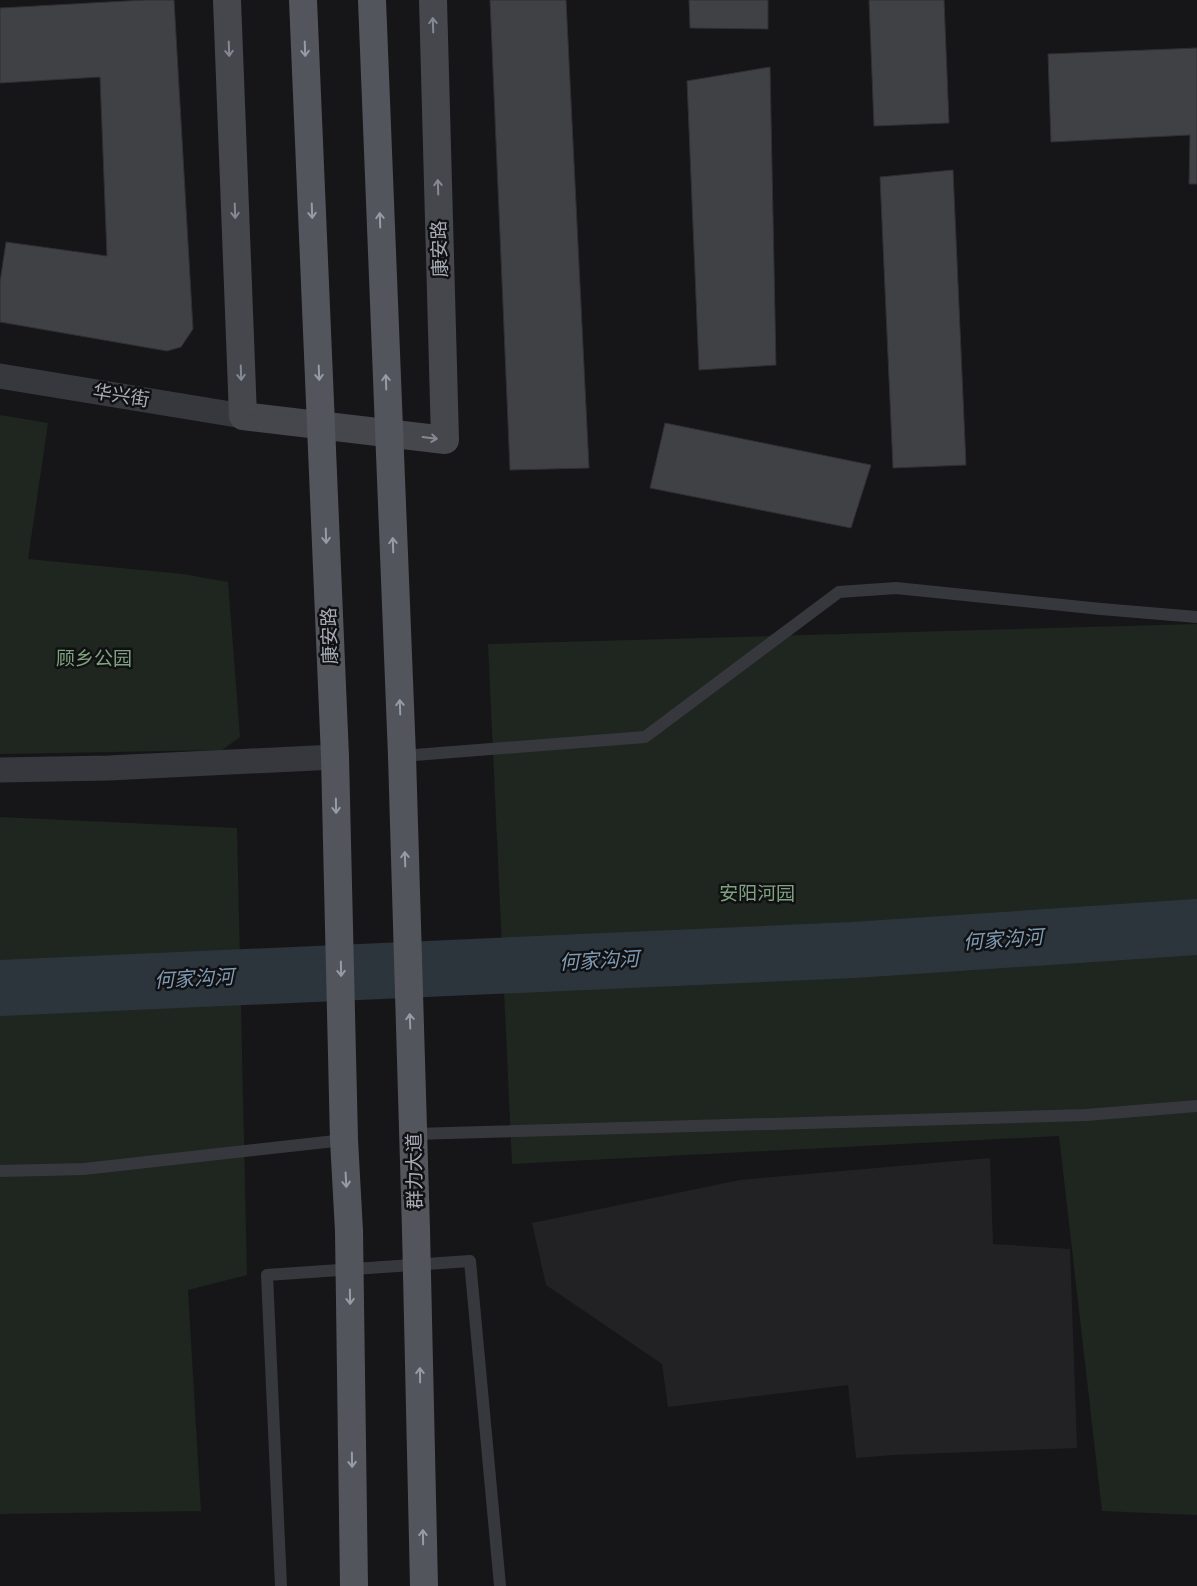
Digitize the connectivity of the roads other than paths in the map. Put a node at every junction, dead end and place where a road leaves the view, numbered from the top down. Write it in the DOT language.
graph roads {
  1 [pos="227,0"];
  2 [pos="303,0"];
  3 [pos="372,0"];
  4 [pos="433,0"];
  5 [pos="0,376"];
  6 [pos="243,416"];
  7 [pos="1197,617"];
  8 [pos="402,756"];
  9 [pos="335,757"];
  10 [pos="0,770"];
  11 [pos="1197,1106"];
  12 [pos="414,1134"];
  13 [pos="344,1140"];
  14 [pos="0,1171"];
  15 [pos="282,1586"];
  16 [pos="354,1586"];
  17 [pos="424,1586"];
  18 [pos="500,1586"];
  1 -- 6 [label="main road, one-way"];
  2 -- 9 [label="main road, 康安路, one-way, bridge"];
  8 -- 3 [label="main road, one-way, bridge"];
  6 -- 4 [label="main road, 康安路, one-way"];
  5 -- 6 [label="street, 华兴街"];
  7 -- 8 [label="lane"];
  12 -- 8 [label="main road, 群力大道, one-way"];
  9 -- 10 [label="street"];
  9 -- 13 [label="main road, one-way"];
  11 -- 12 [label="lane"];
  17 -- 12 [label="main road, 群力大道, one-way, bridge"];
  13 -- 14 [label="lane"];
  13 -- 16 [label="main road, one-way, bridge"];
  15 -- 18 [label="lane"];
}
